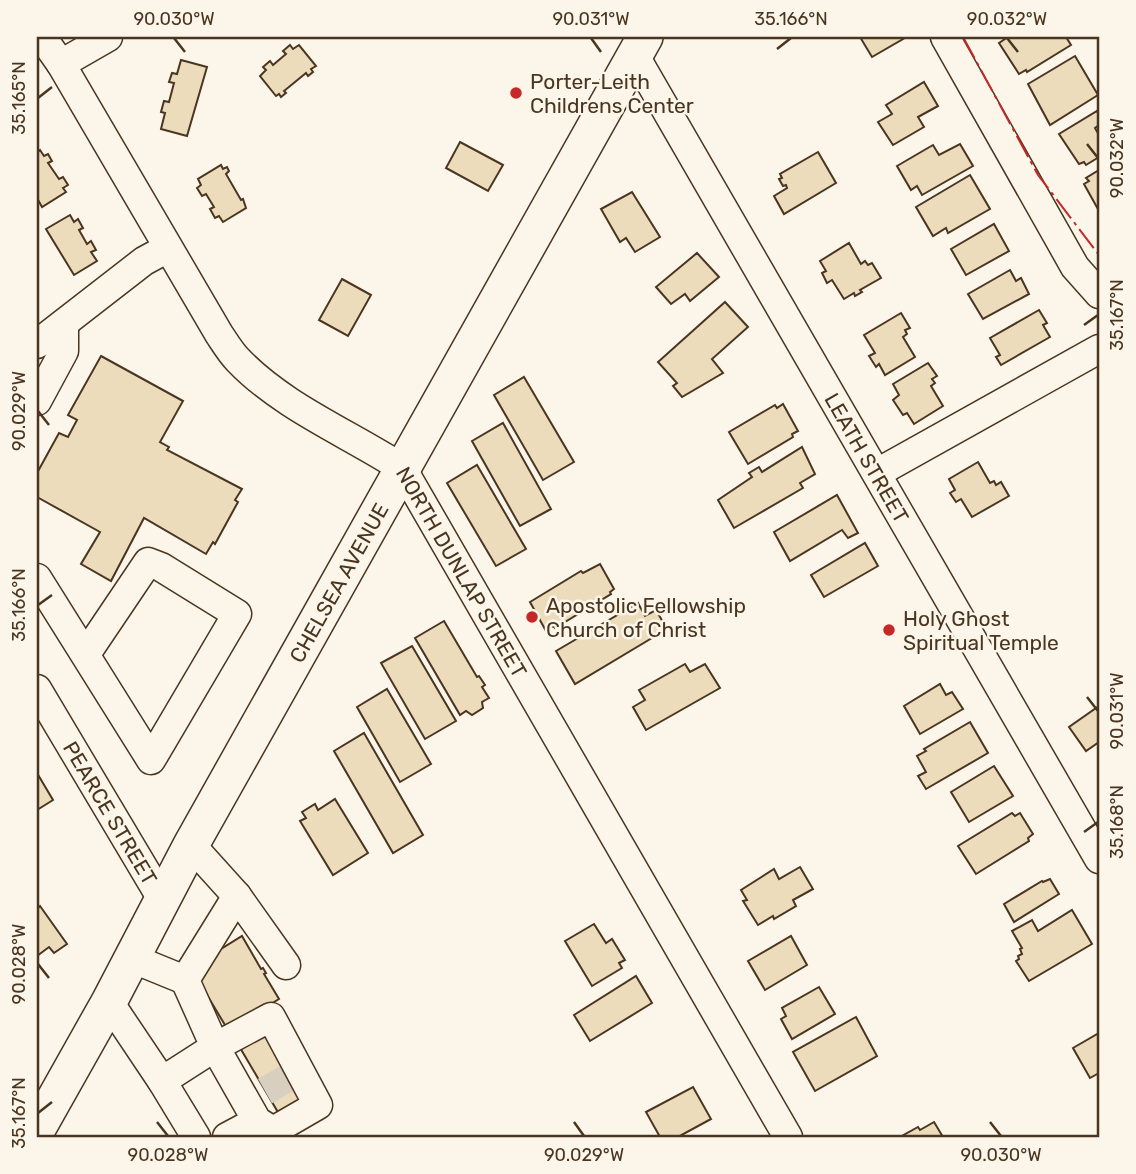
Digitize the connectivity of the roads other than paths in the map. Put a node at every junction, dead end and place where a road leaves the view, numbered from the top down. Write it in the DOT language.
graph roads {
  1 [pos="42,37"];
  2 [pos="108,37"];
  3 [pos="945,37"];
  4 [pos="640,46"];
  5 [pos="61,64"];
  6 [pos="169,248"];
  7 [pos="1099,294"];
  8 [pos="64,324"];
  9 [pos="37,344"];
  10 [pos="1099,349"];
  11 [pos="37,401"];
  12 [pos="402,468"];
  13 [pos="877,473"];
  14 [pos="37,579"];
  15 [pos="86,654"];
  16 [pos="37,689"];
  17 [pos="191,845"];
  18 [pos="1099,859"];
  19 [pos="237,896"];
  20 [pos="162,899"];
  21 [pos="131,957"];
  22 [pos="286,965"];
  23 [pos="185,980"];
  24 [pos="109,1002"];
  25 [pos="215,1047"];
  26 [pos="163,1081"];
  27 [pos="256,1105"];
  28 [pos="37,1130"];
  29 [pos="196,1137"];
  30 [pos="227,1137"];
  31 [pos="788,1137"];
  1 -- 5 [label="street, NORTH DUNLAP STREET"];
  2 -- 5 [label="street"];
  3 -- 7 [label="street"];
  4 -- 12 [label="main road, CHELSEA AVENUE"];
  4 -- 13 [label="street, LEATH STREET"];
  5 -- 6 [label="street, NORTH DUNLAP STREET"];
  6 -- 8 [label="street"];
  6 -- 12 [label="street, NORTH DUNLAP STREET"];
  8 -- 9 [label="street"];
  8 -- 11 [label="street"];
  10 -- 13 [label="street"];
  12 -- 17 [label="main road, CHELSEA AVENUE"];
  12 -- 31 [label="street, NORTH DUNLAP STREET"];
  13 -- 18 [label="street, LEATH STREET"];
  14 -- 15 [label="street"];
  15 -- 15 [label="street"];
  16 -- 20 [label="street, PEARCE STREET"];
  17 -- 19 [label="street"];
  17 -- 20 [label="main road, CHELSEA AVENUE"];
  19 -- 22 [label="street"];
  19 -- 23 [label="street"];
  20 -- 21 [label="main road, CHELSEA AVENUE"];
  21 -- 23 [label="street"];
  21 -- 24 [label="main road, CHELSEA AVENUE"];
  23 -- 25 [label="street"];
  24 -- 26 [label="street"];
  24 -- 28 [label="main road, CHELSEA AVENUE"];
  25 -- 26 [label="street"];
  25 -- 27 [label="street"];
  25 -- 27 [label="street"];
  26 -- 29 [label="street"];
  27 -- 30 [label="street"];
}
